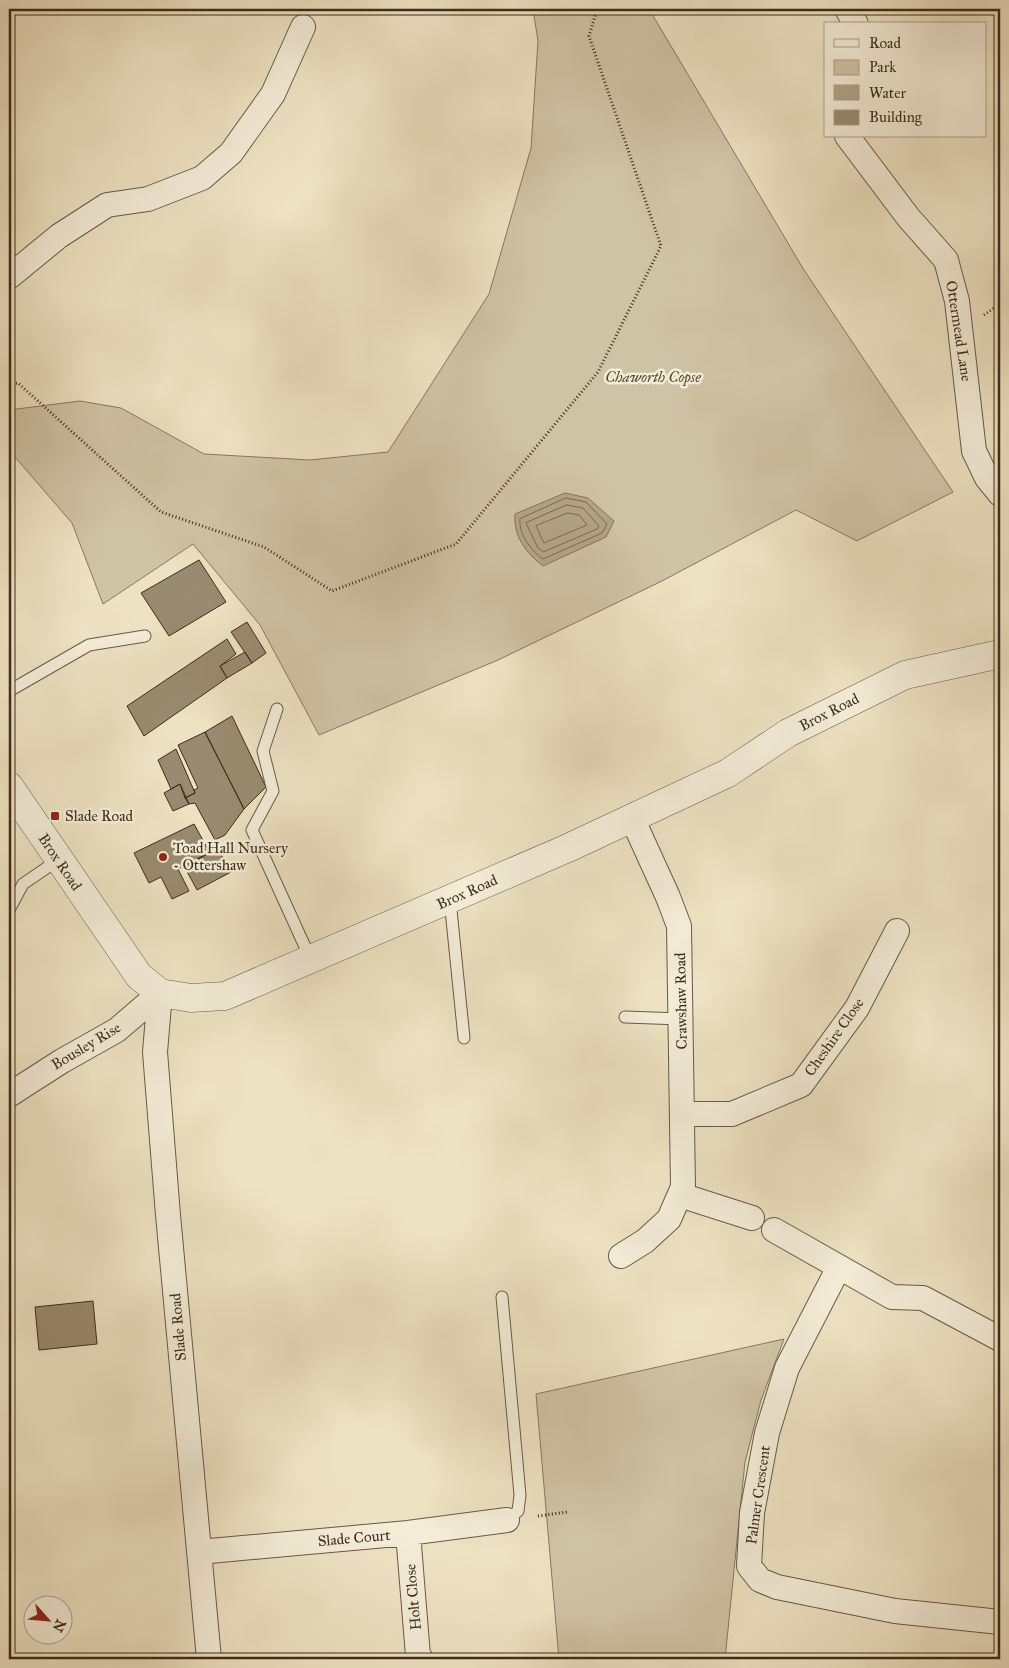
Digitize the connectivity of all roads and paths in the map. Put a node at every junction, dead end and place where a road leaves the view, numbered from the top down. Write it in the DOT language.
graph roads {
  1 [pos="597,9"];
  2 [pos="847,9"];
  3 [pos="855,22"];
  4 [pos="303,27"];
  5 [pos="848,138"];
  6 [pos="9,277"];
  7 [pos="9,384"];
  8 [pos="1000,494"];
  9 [pos="145,636"];
  10 [pos="1000,654"];
  11 [pos="9,691"];
  12 [pos="277,708"];
  13 [pos="9,786"];
  14 [pos="632,818"];
  15 [pos="58,860"];
  16 [pos="450,900"];
  17 [pos="9,910"];
  18 [pos="897,931"];
  19 [pos="311,960"];
  20 [pos="160,994"];
  21 [pos="626,1017"];
  22 [pos="681,1018"];
  23 [pos="464,1038"];
  24 [pos="9,1095"];
  25 [pos="682,1114"];
  26 [pos="680,1195"];
  27 [pos="752,1218"];
  28 [pos="774,1230"];
  29 [pos="621,1256"];
  30 [pos="839,1267"];
  31 [pos="502,1297"];
  32 [pos="1000,1339"];
  33 [pos="507,1520"];
  34 [pos="408,1533"];
  35 [pos="199,1552"];
  36 [pos="1000,1622"];
  37 [pos="209,1659"];
  38 [pos="421,1659"];
  1 -- 7 [label="path"];
  2 -- 3 [label="street"];
  4 -- 6 [label="street"];
  5 -- 8 [label="street, Ottermead Lane"];
  9 -- 11 [label="lane"];
  10 -- 14 [label="street, Brox Road"];
  12 -- 19 [label="lane"];
  13 -- 15 [label="street, Brox Road"];
  14 -- 16 [label="street, Brox Road"];
  14 -- 22 [label="street, Crawshaw Road"];
  15 -- 17 [label="lane"];
  15 -- 20 [label="street, Brox Road"];
  16 -- 19 [label="street, Brox Road"];
  16 -- 23 [label="lane"];
  18 -- 25 [label="street, Cheshire Close"];
  19 -- 20 [label="street, Brox Road"];
  20 -- 24 [label="street, Bousley Rise"];
  20 -- 35 [label="street, Slade Road"];
  21 -- 22 [label="lane"];
  22 -- 25 [label="street, Crawshaw Road"];
  25 -- 26 [label="street, Crawshaw Road"];
  26 -- 27 [label="street"];
  26 -- 29 [label="street, Crawshaw Road"];
  28 -- 30 [label="street"];
  30 -- 32 [label="street"];
  30 -- 36 [label="street, Palmer Crescent"];
  31 -- 33 [label="lane"];
  33 -- 34 [label="street, Slade Court"];
  34 -- 35 [label="street, Slade Court"];
  34 -- 38 [label="street, Holt Close"];
  35 -- 37 [label="street, Slade Road"];
}
